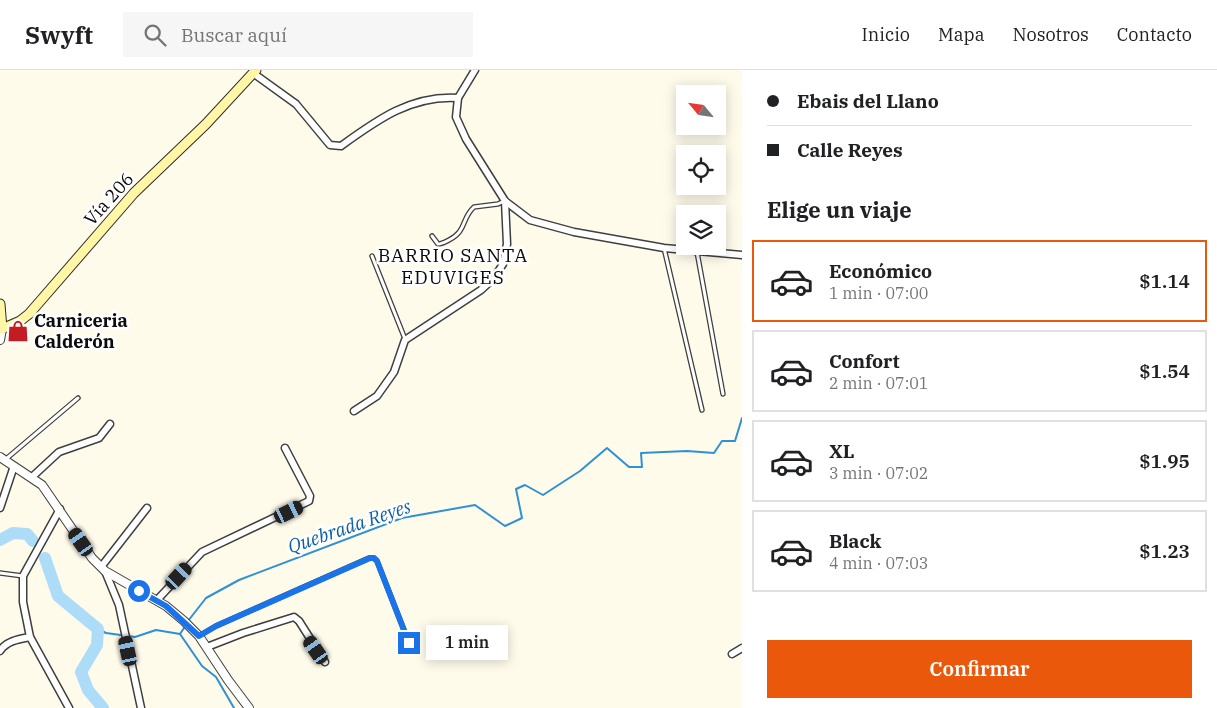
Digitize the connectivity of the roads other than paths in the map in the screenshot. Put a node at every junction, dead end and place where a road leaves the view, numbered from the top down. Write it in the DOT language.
graph roads {
  1 [pos="475,70"];
  2 [pos="255,72"];
  3 [pos="458,98"];
  4 [pos="505,201"];
  5 [pos="432,236"];
  6 [pos="664,248"];
  7 [pos="676,249"];
  8 [pos="726,254"];
  9 [pos="698,255"];
  10 [pos="742,255"];
  11 [pos="372,256"];
  12 [pos="0,304"];
  13 [pos="2,329"];
  14 [pos="0,340"];
  15 [pos="406,340"];
  16 [pos="723,394"];
  17 [pos="78,398"];
  18 [pos="702,410"];
  19 [pos="354,411"];
  20 [pos="110,424"];
  21 [pos="285,448"];
  22 [pos="2,459"];
  23 [pos="14,466"];
  24 [pos="32,477"];
  25 [pos="0,508"];
  26 [pos="148,508"];
  27 [pos="60,509"];
  28 [pos="103,569"];
  29 [pos="0,573"];
  30 [pos="23,576"];
  31 [pos="156,600"];
  32 [pos="199,636"];
  33 [pos="30,637"];
  34 [pos="409,643"];
  35 [pos="1,647"];
  36 [pos="207,647"];
  37 [pos="742,648"];
  38 [pos="732,654"];
  39 [pos="324,662"];
  40 [pos="69,708"];
  41 [pos="141,708"];
  42 [pos="249,708"];
  1 -- 3 [label="street"];
  2 -- 3 [label="street"];
  2 -- 13 [label="main road, Vía 206"];
  3 -- 4 [label="street"];
  4 -- 5 [label="lane"];
  4 -- 6 [label="street"];
  4 -- 15 [label="street"];
  6 -- 7 [label="street"];
  6 -- 18 [label="lane"];
  8 -- 10 [label="street"];
  9 -- 16 [label="lane"];
  11 -- 15 [label="lane"];
  12 -- 13 [label="main road"];
  13 -- 14 [label="street"];
  15 -- 19 [label="street"];
  17 -- 22 [label="lane"];
  20 -- 24 [label="street"];
  21 -- 31 [label="street"];
  22 -- 23 [label="street"];
  23 -- 24 [label="street"];
  23 -- 25 [label="street"];
  24 -- 27 [label="street"];
  26 -- 28 [label="street"];
  27 -- 28 [label="street"];
  27 -- 30 [label="street"];
  28 -- 31 [label="street"];
  28 -- 41 [label="street"];
  29 -- 30 [label="lane"];
  30 -- 33 [label="street"];
  31 -- 32 [label="street"];
  32 -- 34 [label="lane"];
  32 -- 36 [label="street"];
  33 -- 35 [label="street"];
  33 -- 40 [label="street"];
  36 -- 39 [label="street"];
  36 -- 42 [label="street"];
  37 -- 38 [label="street"];
}
